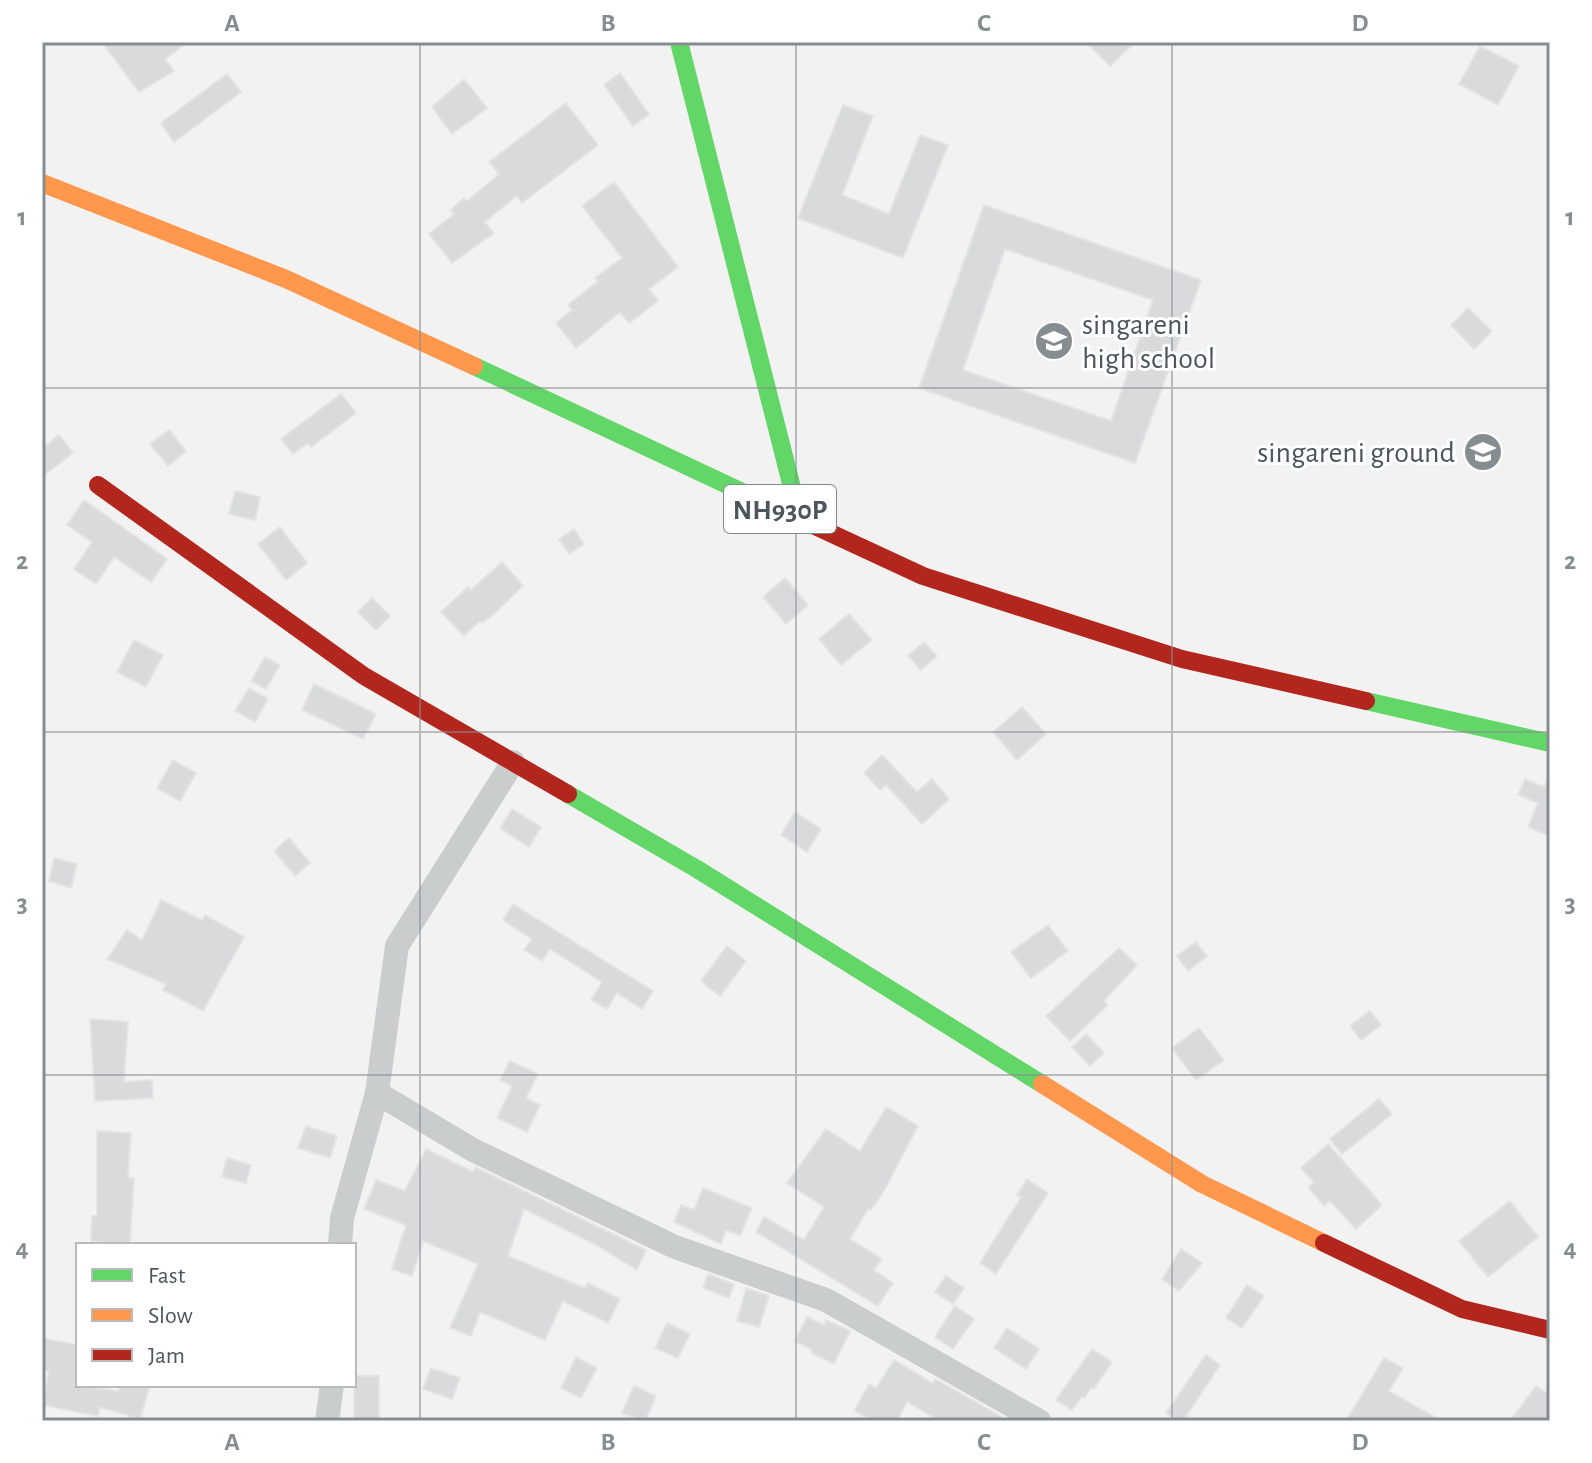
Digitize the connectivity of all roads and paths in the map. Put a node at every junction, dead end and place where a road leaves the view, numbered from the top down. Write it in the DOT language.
graph roads {
  1 [pos="679,42"];
  2 [pos="42,183"];
  3 [pos="98,485"];
  4 [pos="800,519"];
  5 [pos="1550,743"];
  6 [pos="513,762"];
  7 [pos="377,1093"];
  8 [pos="340,1243"];
  9 [pos="1550,1330"];
  10 [pos="332,1387"];
  11 [pos="327,1421"];
  12 [pos="1039,1421"];
  1 -- 4 [label="main road"];
  2 -- 4 [label="main road, NH930P"];
  3 -- 6 [label="main road"];
  4 -- 5 [label="main road, NH930P"];
  6 -- 7 [label="street"];
  6 -- 9 [label="main road"];
  7 -- 8 [label="street"];
  7 -- 12 [label="street"];
  10 -- 11 [label="street"];
}
